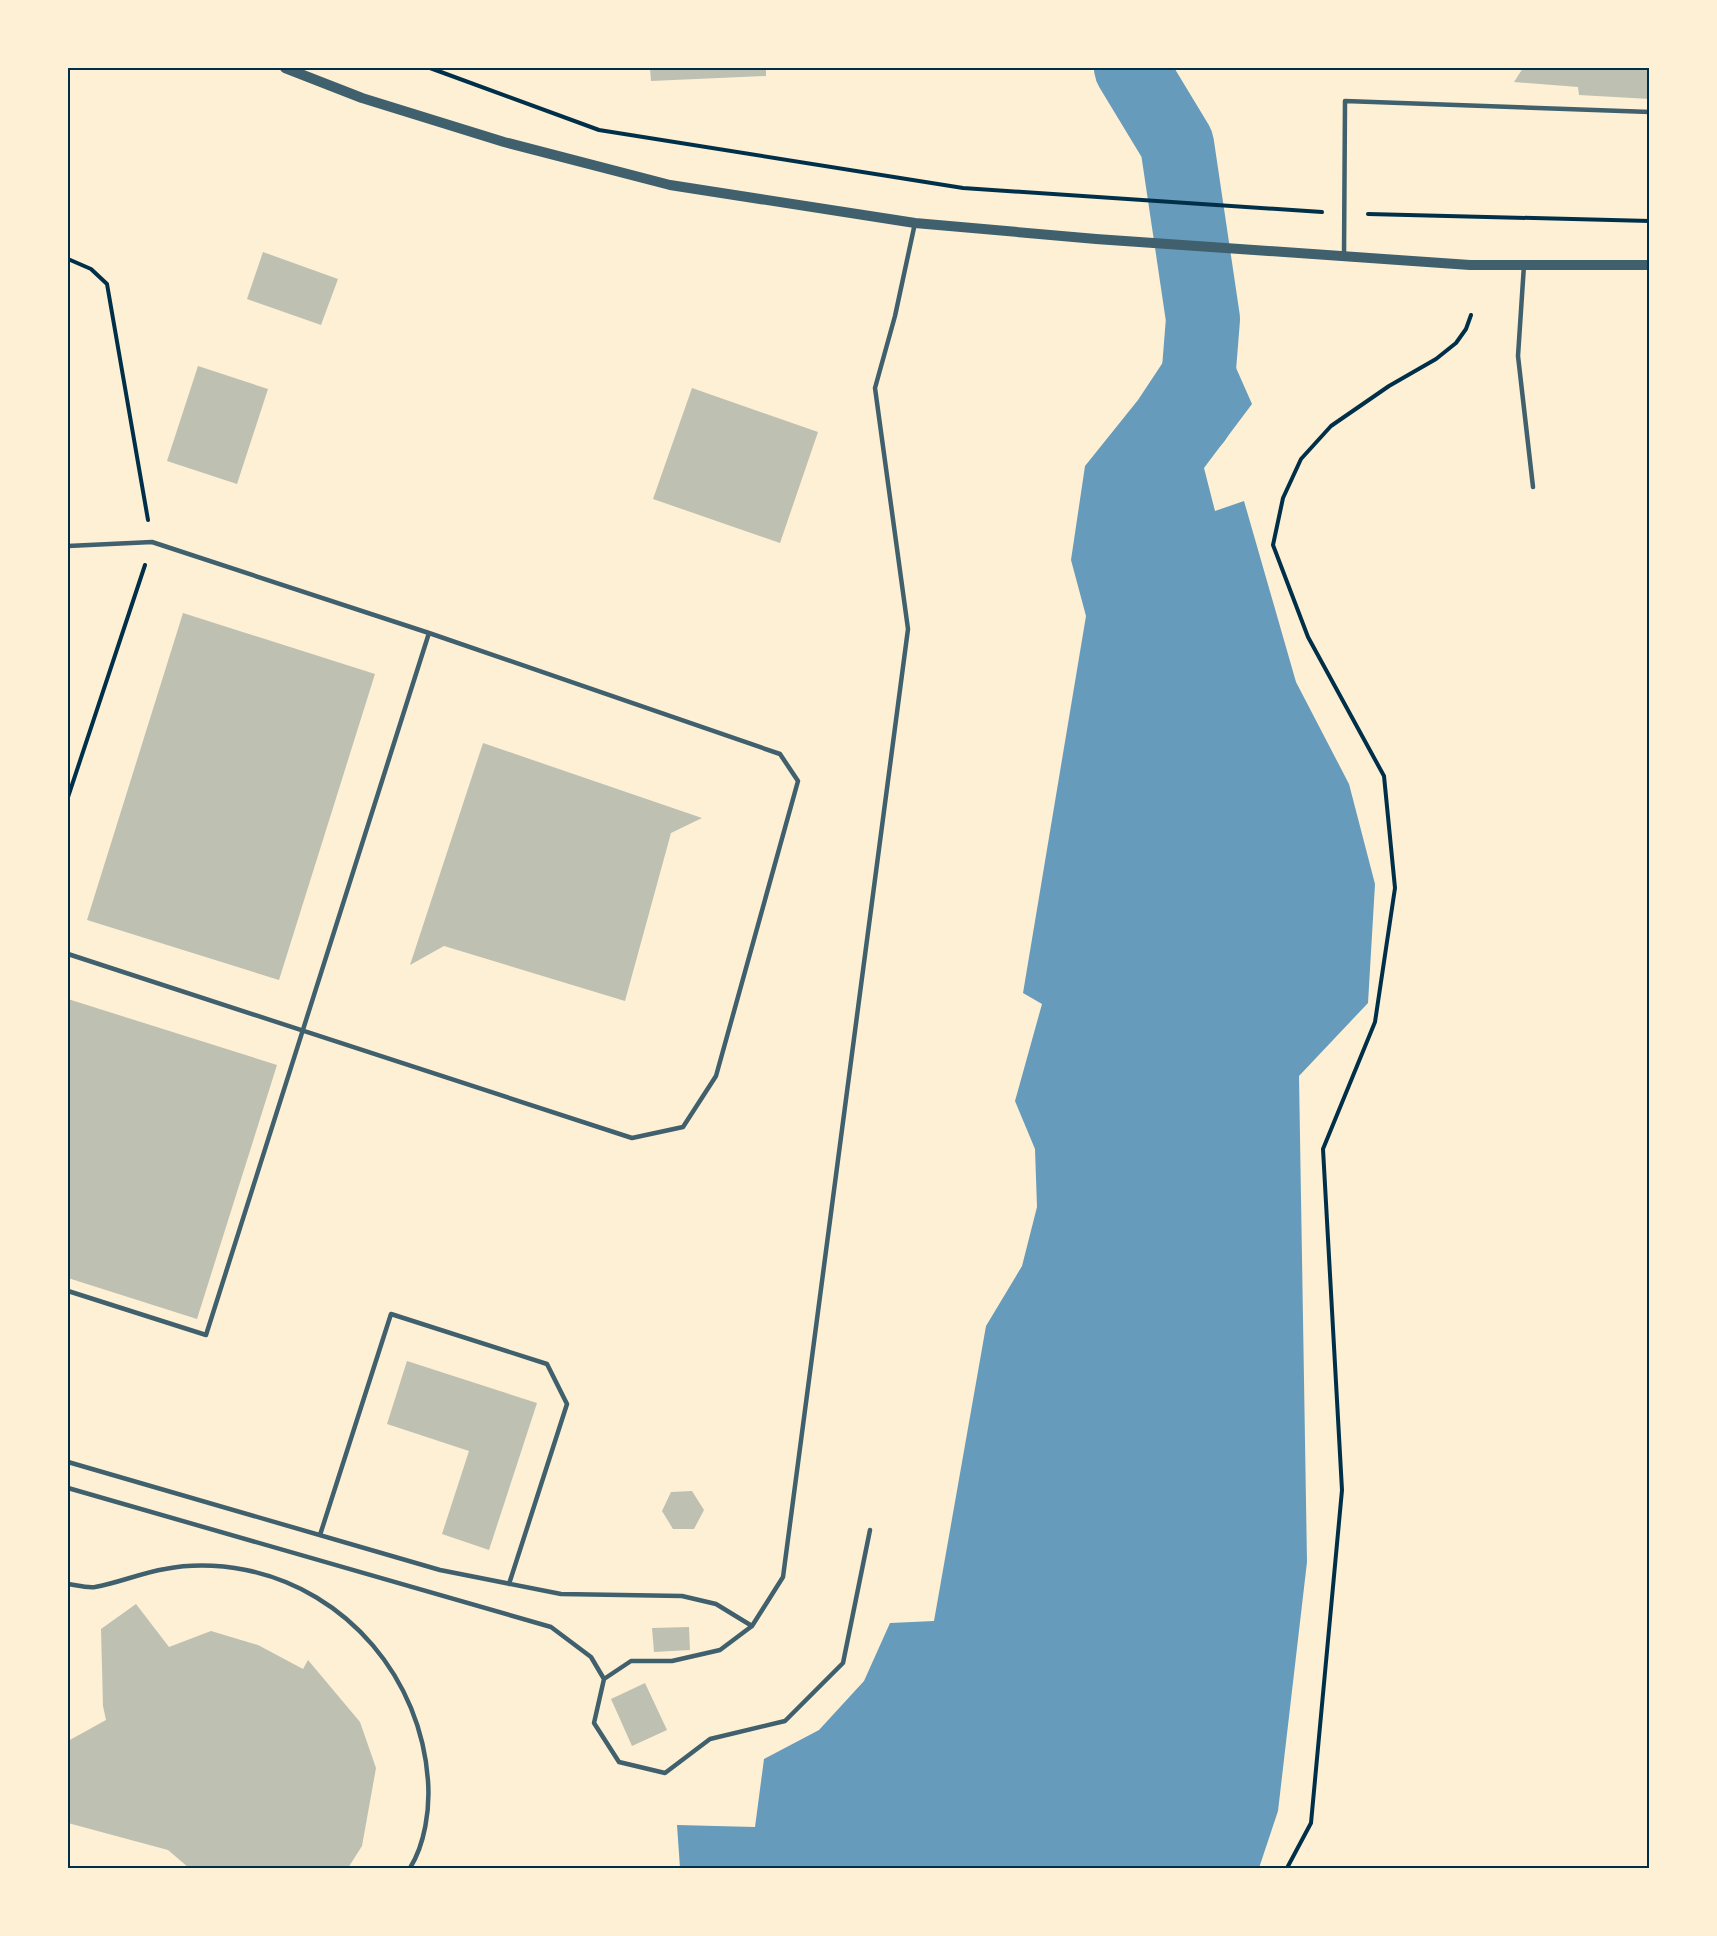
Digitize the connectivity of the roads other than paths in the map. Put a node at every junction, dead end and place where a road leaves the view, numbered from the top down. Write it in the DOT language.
graph roads {
  1 [pos="285,68"];
  2 [pos="1650,112"];
  3 [pos="915,223"];
  4 [pos="1344,257"];
  5 [pos="1524,265"];
  6 [pos="1650,265"];
  7 [pos="1533,487"];
  8 [pos="68,546"];
  9 [pos="429,633"];
  10 [pos="68,954"];
  11 [pos="303,1031"];
  12 [pos="68,1291"];
  13 [pos="68,1462"];
  14 [pos="68,1488"];
  15 [pos="870,1530"];
  16 [pos="320,1534"];
  17 [pos="68,1584"];
  18 [pos="509,1584"];
  19 [pos="752,1626"];
  20 [pos="604,1679"];
  21 [pos="410,1869"];
  1 -- 3 [label="street"];
  2 -- 4 [label="lane"];
  3 -- 4 [label="street"];
  3 -- 19 [label="lane"];
  4 -- 5 [label="street"];
  5 -- 6 [label="street"];
  5 -- 7 [label="lane"];
  8 -- 9 [label="lane"];
  9 -- 11 [label="lane"];
  9 -- 11 [label="lane"];
  10 -- 11 [label="lane"];
  11 -- 12 [label="lane"];
  13 -- 16 [label="lane"];
  14 -- 20 [label="lane"];
  15 -- 20 [label="lane"];
  16 -- 18 [label="lane"];
  16 -- 18 [label="lane"];
  17 -- 21 [label="lane"];
  18 -- 19 [label="lane"];
  19 -- 20 [label="lane"];
}
